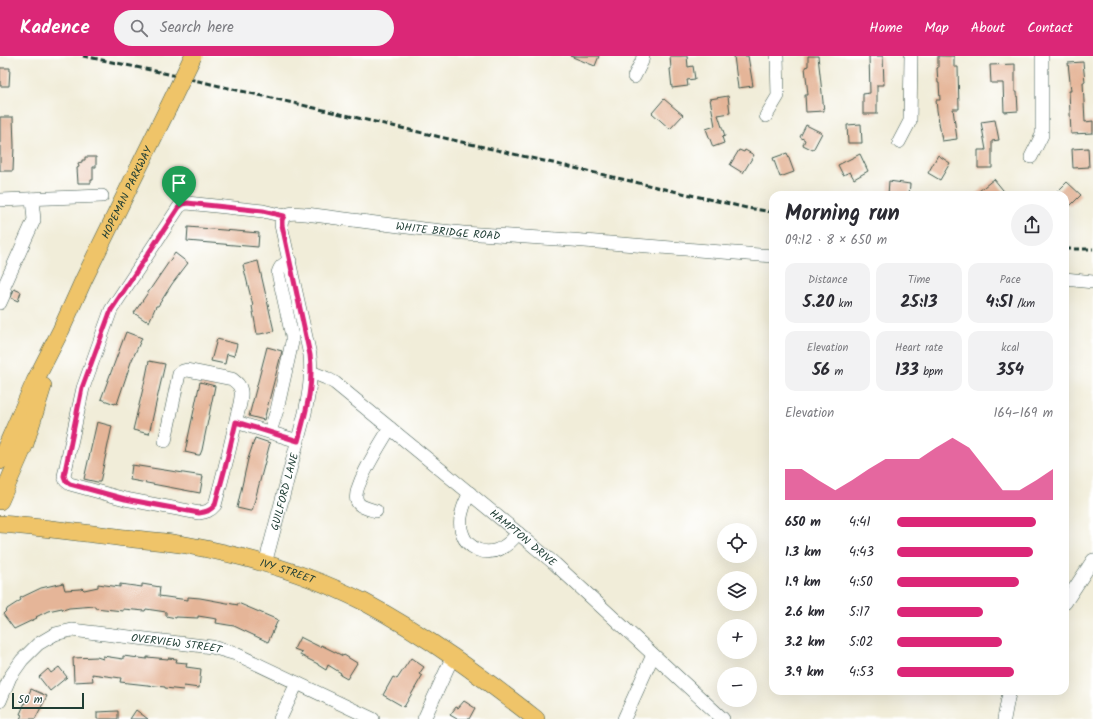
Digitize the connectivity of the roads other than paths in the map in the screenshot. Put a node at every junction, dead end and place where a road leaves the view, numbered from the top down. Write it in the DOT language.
graph roads {
  1 [pos="193,56"];
  2 [pos="643,56"];
  3 [pos="778,56"];
  4 [pos="910,56"];
  5 [pos="1042,56"];
  6 [pos="634,77"];
  7 [pos="766,116"];
  8 [pos="899,142"];
  9 [pos="1031,156"];
  10 [pos="102,196"];
  11 [pos="32,199"];
  12 [pos="0,200"];
  13 [pos="284,216"];
  14 [pos="769,256"];
  15 [pos="290,262"];
  16 [pos="1069,279"];
  17 [pos="1093,282"];
  18 [pos="1,290"];
  19 [pos="0,304"];
  20 [pos="61,330"];
  21 [pos="312,372"];
  22 [pos="236,422"];
  23 [pos="390,428"];
  24 [pos="270,432"];
  25 [pos="165,441"];
  26 [pos="298,441"];
  27 [pos="0,461"];
  28 [pos="470,494"];
  29 [pos="0,501"];
  30 [pos="376,511"];
  31 [pos="0,524"];
  32 [pos="518,532"];
  33 [pos="1093,560"];
  34 [pos="265,564"];
  35 [pos="1069,597"];
  36 [pos="653,655"];
  37 [pos="452,656"];
  38 [pos="297,683"];
  39 [pos="1009,695"];
  40 [pos="0,701"];
  41 [pos="280,719"];
  42 [pos="374,719"];
  43 [pos="424,719"];
  44 [pos="536,719"];
  45 [pos="624,719"];
  46 [pos="723,719"];
  47 [pos="1004,719"];
  1 -- 20 [label="main road, HOPEMAN PARKWAY, bridge"];
  2 -- 6 [label="street"];
  3 -- 7 [label="street"];
  4 -- 8 [label="street"];
  5 -- 9 [label="street"];
  10 -- 11 [label="street"];
  11 -- 12 [label="street"];
  11 -- 18 [label="street"];
  13 -- 14 [label="street, WHITE BRIDGE ROAD"];
  13 -- 15 [label="street"];
  13 -- 22 [label="street, WHITE BRIDGE ROAD"];
  15 -- 21 [label="street"];
  15 -- 24 [label="street"];
  16 -- 17 [label="street"];
  18 -- 19 [label="street"];
  20 -- 27 [label="main road, HOPEMAN PARKWAY"];
  20 -- 29 [label="main road, HOPEMAN PARKWAY"];
  21 -- 23 [label="street, HAMPTON DRIVE"];
  21 -- 26 [label="street, GUILFORD LANE"];
  22 -- 24 [label="street"];
  22 -- 25 [label="street"];
  23 -- 28 [label="street, HAMPTON DRIVE"];
  23 -- 30 [label="street"];
  24 -- 26 [label="street"];
  26 -- 34 [label="street, GUILFORD LANE"];
  28 -- 32 [label="street, HAMPTON DRIVE"];
  28 -- 32 [label="street"];
  31 -- 34 [label="main road, IVY STREET"];
  32 -- 36 [label="street, HAMPTON DRIVE"];
  33 -- 35 [label="street"];
  34 -- 37 [label="main road, IVY STREET"];
  36 -- 45 [label="street"];
  36 -- 46 [label="street, HAMPTON DRIVE"];
  37 -- 43 [label="street"];
  37 -- 44 [label="main road, IVY STREET"];
  38 -- 40 [label="street, OVERVIEW STREET"];
  38 -- 41 [label="street"];
  38 -- 42 [label="street, OVERVIEW STREET"];
  39 -- 47 [label="street"];
}
